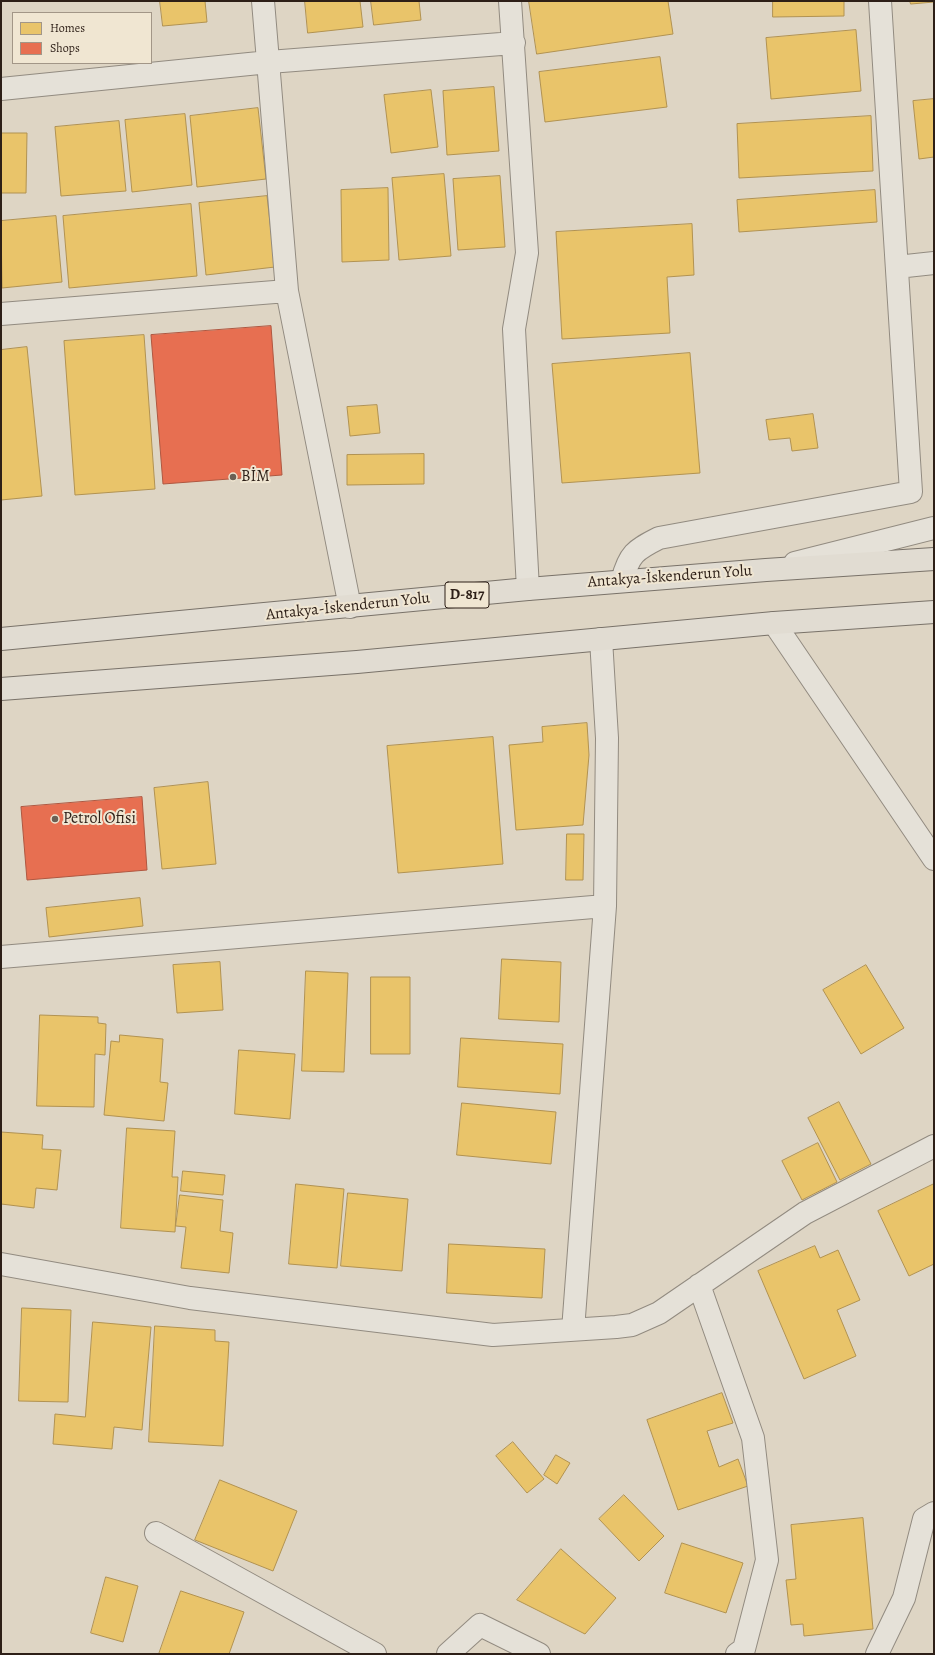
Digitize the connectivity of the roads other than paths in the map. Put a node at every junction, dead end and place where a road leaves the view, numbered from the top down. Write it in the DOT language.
graph roads {
  1 [pos="263,1"];
  2 [pos="510,1"];
  3 [pos="880,1"];
  4 [pos="514,43"];
  5 [pos="269,62"];
  6 [pos="1,90"];
  7 [pos="934,263"];
  8 [pos="897,267"];
  9 [pos="287,291"];
  10 [pos="1,314"];
  11 [pos="934,528"];
  12 [pos="934,559"];
  13 [pos="766,570"];
  14 [pos="622,581"];
  15 [pos="528,589"];
  16 [pos="350,607"];
  17 [pos="934,612"];
  18 [pos="774,623"];
  19 [pos="601,639"];
  20 [pos="1,640"];
  21 [pos="1,689"];
  22 [pos="934,859"];
  23 [pos="605,906"];
  24 [pos="1,957"];
  25 [pos="934,1146"];
  26 [pos="1,1264"];
  27 [pos="699,1285"];
  28 [pos="573,1330"];
  29 [pos="934,1513"];
  30 [pos="156,1533"];
  31 [pos="374,1654"];
  32 [pos="448,1654"];
  33 [pos="539,1654"];
  34 [pos="737,1654"];
  35 [pos="877,1654"];
  1 -- 5 [label="street"];
  2 -- 4 [label="street"];
  3 -- 8 [label="street"];
  4 -- 5 [label="street"];
  4 -- 15 [label="street"];
  5 -- 6 [label="street"];
  5 -- 9 [label="street"];
  7 -- 8 [label="street"];
  8 -- 14 [label="street"];
  9 -- 10 [label="street"];
  9 -- 16 [label="street"];
  11 -- 13 [label="street"];
  12 -- 13 [label="highway, Antakya-İskenderun Yolu / D-817"];
  13 -- 14 [label="highway, Antakya-İskenderun Yolu / D-817"];
  14 -- 15 [label="highway, Antakya-İskenderun Yolu / D-817"];
  15 -- 16 [label="highway, Antakya-İskenderun Yolu / D-817"];
  16 -- 20 [label="highway, Antakya-İskenderun Yolu / D-817"];
  17 -- 18 [label="highway"];
  18 -- 19 [label="highway"];
  18 -- 22 [label="street"];
  19 -- 21 [label="highway"];
  19 -- 23 [label="street"];
  23 -- 24 [label="street"];
  23 -- 28 [label="street"];
  25 -- 27 [label="street"];
  26 -- 28 [label="street"];
  27 -- 28 [label="street"];
  27 -- 34 [label="street"];
  29 -- 35 [label="street"];
  30 -- 31 [label="street"];
  32 -- 33 [label="street"];
}
